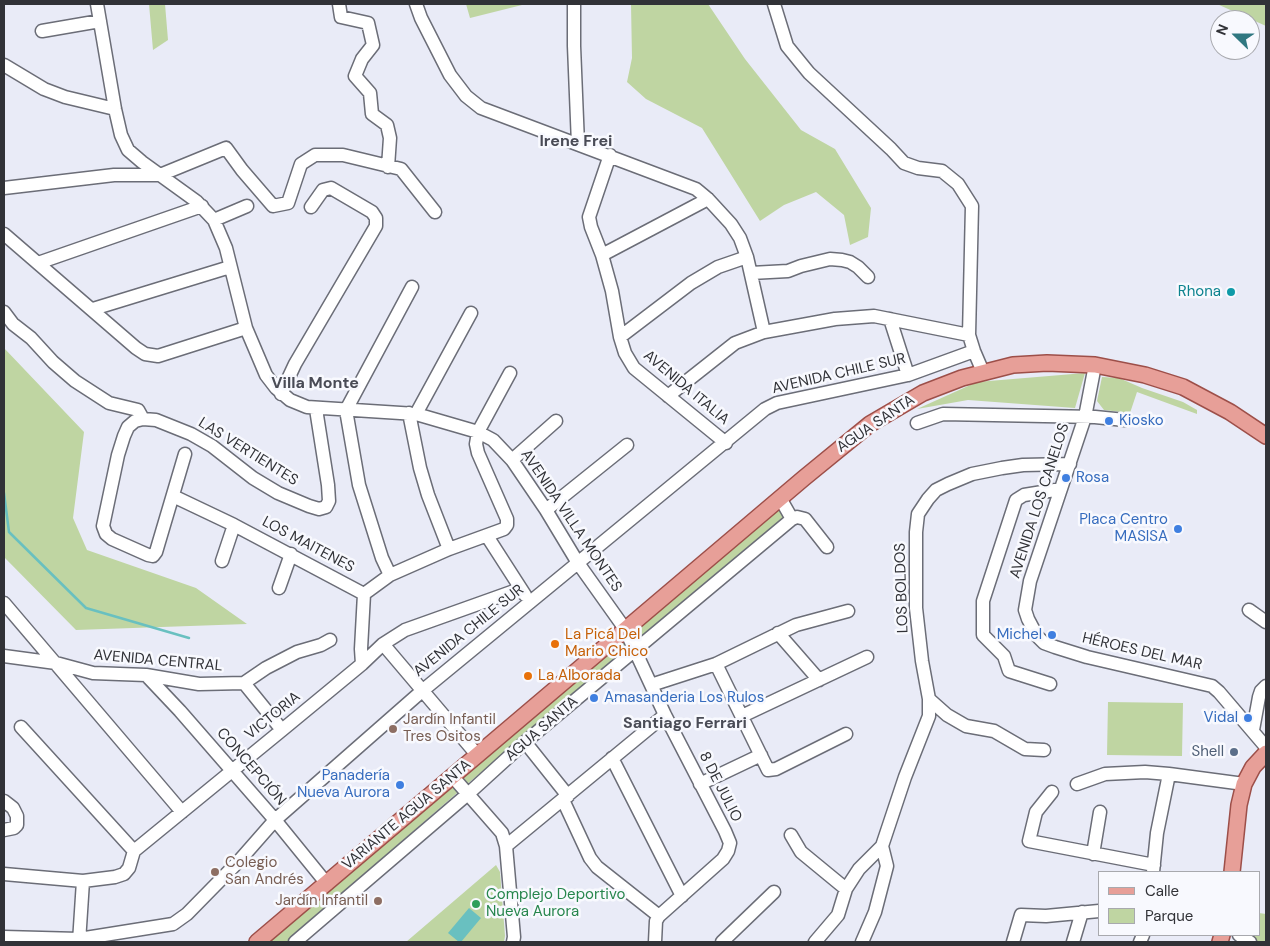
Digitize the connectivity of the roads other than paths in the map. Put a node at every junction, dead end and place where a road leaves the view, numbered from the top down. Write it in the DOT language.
graph roads {
  1 [pos="97,4"];
  2 [pos="340,4"];
  3 [pos="416,4"];
  4 [pos="574,4"];
  5 [pos="774,4"];
  6 [pos="100,21"];
  7 [pos="42,31"];
  8 [pos="4,65"];
  9 [pos="115,109"];
  10 [pos="578,144"];
  11 [pos="128,150"];
  12 [pos="610,156"];
  13 [pos="388,166"];
  14 [pos="114,175"];
  15 [pos="160,175"];
  16 [pos="4,188"];
  17 [pos="708,199"];
  18 [pos="202,206"];
  19 [pos="247,206"];
  20 [pos="311,207"];
  21 [pos="435,212"];
  22 [pos="214,220"];
  23 [pos="4,234"];
  24 [pos="602,255"];
  25 [pos="748,258"];
  26 [pos="38,263"];
  27 [pos="230,267"];
  28 [pos="751,273"];
  29 [pos="868,276"];
  30 [pos="412,287"];
  31 [pos="93,309"];
  32 [pos="4,312"];
  33 [pos="471,314"];
  34 [pos="890,319"];
  35 [pos="246,328"];
  36 [pos="764,332"];
  37 [pos="969,335"];
  38 [pos="620,337"];
  39 [pos="974,351"];
  40 [pos="1095,365"];
  41 [pos="984,372"];
  42 [pos="510,373"];
  43 [pos="908,375"];
  44 [pos="282,394"];
  45 [pos="668,396"];
  46 [pos="316,409"];
  47 [pos="346,410"];
  48 [pos="412,414"];
  49 [pos="1085,417"];
  50 [pos="143,419"];
  51 [pos="1125,420"];
  52 [pos="556,421"];
  53 [pos="917,423"];
  54 [pos="478,432"];
  55 [pos="1266,436"];
  56 [pos="726,443"];
  57 [pos="627,445"];
  58 [pos="185,454"];
  59 [pos="512,460"];
  60 [pos="1070,464"];
  61 [pos="1061,489"];
  62 [pos="173,496"];
  63 [pos="780,498"];
  64 [pos="546,510"];
  65 [pos="792,519"];
  66 [pos="234,525"];
  67 [pos="487,536"];
  68 [pos="827,547"];
  69 [pos="449,548"];
  70 [pos="291,554"];
  71 [pos="222,561"];
  72 [pos="578,563"];
  73 [pos="390,575"];
  74 [pos="279,588"];
  75 [pos="520,589"];
  76 [pos="364,594"];
  77 [pos="530,602"];
  78 [pos="4,603"];
  79 [pos="1249,610"];
  80 [pos="848,611"];
  81 [pos="1266,622"];
  82 [pos="625,629"];
  83 [pos="778,633"];
  84 [pos="330,640"];
  85 [pos="1044,642"];
  86 [pos="383,644"];
  87 [pos="634,651"];
  88 [pos="4,656"];
  89 [pos="866,657"];
  90 [pos="56,663"];
  91 [pos="362,664"];
  92 [pos="716,664"];
  93 [pos="146,675"];
  94 [pos="819,680"];
  95 [pos="244,683"];
  96 [pos="1050,684"];
  97 [pos="650,685"];
  98 [pos="1266,686"];
  99 [pos="422,691"];
  100 [pos="929,699"];
  101 [pos="665,716"];
  102 [pos="742,716"];
  103 [pos="21,727"];
  104 [pos="282,730"];
  105 [pos="1253,730"];
  106 [pos="846,734"];
  107 [pos="525,742"];
  108 [pos="1266,748"];
  109 [pos="1044,750"];
  110 [pos="1266,753"];
  111 [pos="761,755"];
  112 [pos="478,756"];
  113 [pos="612,758"];
  114 [pos="232,770"];
  115 [pos="1169,774"];
  116 [pos="453,777"];
  117 [pos="700,784"];
  118 [pos="1077,784"];
  119 [pos="1244,784"];
  120 [pos="1052,792"];
  121 [pos="469,793"];
  122 [pos="566,798"];
  123 [pos="4,801"];
  124 [pos="182,812"];
  125 [pos="1100,812"];
  126 [pos="275,820"];
  127 [pos="4,830"];
  128 [pos="791,835"];
  129 [pos="506,846"];
  130 [pos="882,846"];
  131 [pos="134,851"];
  132 [pos="1093,854"];
  133 [pos="1153,869"];
  134 [pos="1232,871"];
  135 [pos="4,874"];
  136 [pos="83,881"];
  137 [pos="326,884"];
  138 [pos="846,889"];
  139 [pos="774,892"];
  140 [pos="682,896"];
  141 [pos="1098,911"];
  142 [pos="1082,912"];
  143 [pos="658,916"];
  144 [pos="4,937"];
  145 [pos="79,941"];
  146 [pos="258,942"];
  147 [pos="295,942"];
  148 [pos="513,942"];
  149 [pos="655,942"];
  150 [pos="722,942"];
  151 [pos="815,942"];
  152 [pos="862,942"];
  153 [pos="1013,942"];
  154 [pos="1073,942"];
  1 -- 6 [label="street"];
  2 -- 13 [label="street"];
  3 -- 10 [label="street"];
  4 -- 10 [label="street"];
  5 -- 37 [label="street"];
  6 -- 7 [label="street"];
  6 -- 9 [label="street"];
  8 -- 9 [label="street"];
  9 -- 11 [label="street"];
  10 -- 12 [label="street"];
  11 -- 14 [label="street"];
  11 -- 15 [label="street, AVENIDA VILLA MONTES"];
  12 -- 17 [label="street"];
  12 -- 24 [label="street, AVENIDA ITALIA"];
  13 -- 15 [label="street"];
  13 -- 21 [label="street"];
  14 -- 15 [label="street"];
  14 -- 16 [label="street"];
  15 -- 18 [label="street, AVENIDA VILLA MONTES"];
  17 -- 24 [label="street"];
  17 -- 25 [label="street"];
  18 -- 22 [label="street, AVENIDA VILLA MONTES"];
  18 -- 26 [label="street"];
  19 -- 22 [label="street"];
  20 -- 44 [label="street"];
  22 -- 27 [label="street, AVENIDA VILLA MONTES"];
  23 -- 26 [label="street"];
  24 -- 38 [label="street, AVENIDA ITALIA"];
  25 -- 28 [label="street"];
  25 -- 38 [label="street"];
  26 -- 31 [label="street"];
  27 -- 31 [label="street"];
  27 -- 35 [label="street, AVENIDA VILLA MONTES"];
  28 -- 29 [label="street"];
  28 -- 36 [label="street"];
  30 -- 47 [label="street"];
  31 -- 35 [label="street"];
  32 -- 50 [label="street"];
  33 -- 48 [label="street"];
  34 -- 36 [label="street"];
  34 -- 37 [label="street"];
  34 -- 43 [label="street"];
  35 -- 44 [label="street, AVENIDA VILLA MONTES"];
  36 -- 45 [label="street"];
  37 -- 39 [label="street"];
  38 -- 45 [label="street, AVENIDA ITALIA"];
  39 -- 41 [label="street"];
  39 -- 43 [label="street, AVENIDA CHILE SUR"];
  40 -- 41 [label="main road, AGUA SANTA"];
  40 -- 49 [label="street, AVENIDA LOS CANELOS"];
  40 -- 55 [label="main road, AGUA SANTA"];
  41 -- 63 [label="main road, AGUA SANTA"];
  42 -- 54 [label="street"];
  43 -- 56 [label="street, AVENIDA CHILE SUR"];
  44 -- 46 [label="street, AVENIDA VILLA MONTES"];
  45 -- 56 [label="street, AVENIDA ITALIA"];
  46 -- 47 [label="street, AVENIDA VILLA MONTES"];
  46 -- 50 [label="street, LAS VERTIENTES"];
  47 -- 48 [label="street, AVENIDA VILLA MONTES"];
  47 -- 73 [label="street"];
  48 -- 54 [label="street, AVENIDA VILLA MONTES"];
  48 -- 69 [label="street"];
  49 -- 51 [label="street"];
  49 -- 53 [label="street"];
  49 -- 60 [label="street, AVENIDA LOS CANELOS"];
  50 -- 62 [label="street"];
  52 -- 59 [label="street"];
  54 -- 59 [label="street, AVENIDA VILLA MONTES"];
  54 -- 67 [label="street"];
  56 -- 72 [label="street, AVENIDA CHILE SUR"];
  57 -- 64 [label="street"];
  58 -- 62 [label="street"];
  59 -- 64 [label="street, AVENIDA VILLA MONTES"];
  60 -- 61 [label="street, AVENIDA LOS CANELOS"];
  60 -- 100 [label="street, LOS BOLDOS"];
  61 -- 85 [label="street, AVENIDA LOS CANELOS"];
  61 -- 96 [label="street"];
  62 -- 66 [label="street, LOS MAITENES"];
  63 -- 65 [label="street"];
  63 -- 82 [label="main road, AGUA SANTA"];
  64 -- 72 [label="street, AVENIDA VILLA MONTES"];
  65 -- 68 [label="street"];
  65 -- 87 [label="street, AGUA SANTA"];
  66 -- 70 [label="street, LOS MAITENES"];
  66 -- 71 [label="street"];
  67 -- 69 [label="street"];
  67 -- 75 [label="street"];
  69 -- 73 [label="street"];
  70 -- 74 [label="street"];
  70 -- 76 [label="street, LOS MAITENES"];
  72 -- 77 [label="street, AVENIDA CHILE SUR"];
  72 -- 82 [label="street, AVENIDA VILLA MONTES"];
  73 -- 76 [label="street"];
  75 -- 77 [label="street"];
  75 -- 86 [label="street, VICTORIA"];
  76 -- 91 [label="street"];
  77 -- 99 [label="street, AVENIDA CHILE SUR"];
  78 -- 90 [label="street"];
  79 -- 81 [label="street"];
  80 -- 83 [label="street"];
  82 -- 87 [label="street, 8 DE JULIO"];
  82 -- 112 [label="main road, VARIANTE AGUA SANTA"];
  83 -- 92 [label="street"];
  83 -- 94 [label="street"];
  84 -- 95 [label="street"];
  85 -- 105 [label="street, HÉROES DEL MAR"];
  86 -- 91 [label="street, VICTORIA"];
  86 -- 99 [label="street"];
  87 -- 97 [label="street, 8 DE JULIO"];
  87 -- 107 [label="street, AGUA SANTA"];
  88 -- 90 [label="street, AVENIDA CENTRAL"];
  89 -- 94 [label="street"];
  90 -- 93 [label="street, AVENIDA CENTRAL"];
  90 -- 124 [label="street"];
  91 -- 104 [label="street, VICTORIA"];
  92 -- 97 [label="street"];
  92 -- 102 [label="street"];
  93 -- 95 [label="street, AVENIDA CENTRAL"];
  93 -- 114 [label="street, CONCEPCIÓN"];
  94 -- 102 [label="street"];
  95 -- 104 [label="street"];
  97 -- 101 [label="street, 8 DE JULIO"];
  98 -- 105 [label="street"];
  99 -- 112 [label="street"];
  99 -- 126 [label="street, AVENIDA CHILE SUR"];
  100 -- 109 [label="street"];
  100 -- 130 [label="street, LOS BOLDOS"];
  101 -- 113 [label="street"];
  101 -- 117 [label="street, 8 DE JULIO"];
  102 -- 111 [label="street"];
  103 -- 131 [label="street"];
  104 -- 114 [label="street, VICTORIA"];
  105 -- 108 [label="street, HÉROES DEL MAR"];
  106 -- 111 [label="street"];
  107 -- 121 [label="street, AGUA SANTA"];
  107 -- 122 [label="street"];
  110 -- 119 [label="main road"];
  111 -- 117 [label="street"];
  112 -- 116 [label="main road, VARIANTE AGUA SANTA"];
  113 -- 122 [label="street"];
  113 -- 140 [label="street"];
  114 -- 124 [label="street, VICTORIA"];
  114 -- 126 [label="street, CONCEPCIÓN"];
  115 -- 118 [label="street"];
  115 -- 119 [label="street"];
  115 -- 133 [label="street"];
  116 -- 121 [label="street"];
  116 -- 137 [label="main road, VARIANTE AGUA SANTA"];
  117 -- 140 [label="street, 8 DE JULIO"];
  119 -- 134 [label="main road"];
  120 -- 132 [label="street"];
  121 -- 129 [label="street"];
  121 -- 147 [label="street, AGUA SANTA"];
  122 -- 129 [label="street"];
  122 -- 143 [label="street"];
  123 -- 127 [label="street"];
  124 -- 131 [label="street, VICTORIA"];
  125 -- 132 [label="street"];
  126 -- 137 [label="street, CONCEPCIÓN"];
  126 -- 145 [label="street, AVENIDA CHILE SUR"];
  128 -- 138 [label="street"];
  129 -- 148 [label="street"];
  130 -- 138 [label="street"];
  130 -- 152 [label="street"];
  131 -- 136 [label="street, VICTORIA"];
  132 -- 133 [label="street"];
  135 -- 136 [label="street, VICTORIA"];
  136 -- 145 [label="street"];
  137 -- 146 [label="main road, VARIANTE AGUA SANTA"];
  138 -- 151 [label="street"];
  139 -- 150 [label="street"];
  140 -- 143 [label="street, 8 DE JULIO"];
  141 -- 142 [label="street"];
  142 -- 153 [label="street"];
  142 -- 154 [label="street"];
  143 -- 149 [label="street"];
  144 -- 145 [label="street, AVENIDA CHILE SUR"];
}
